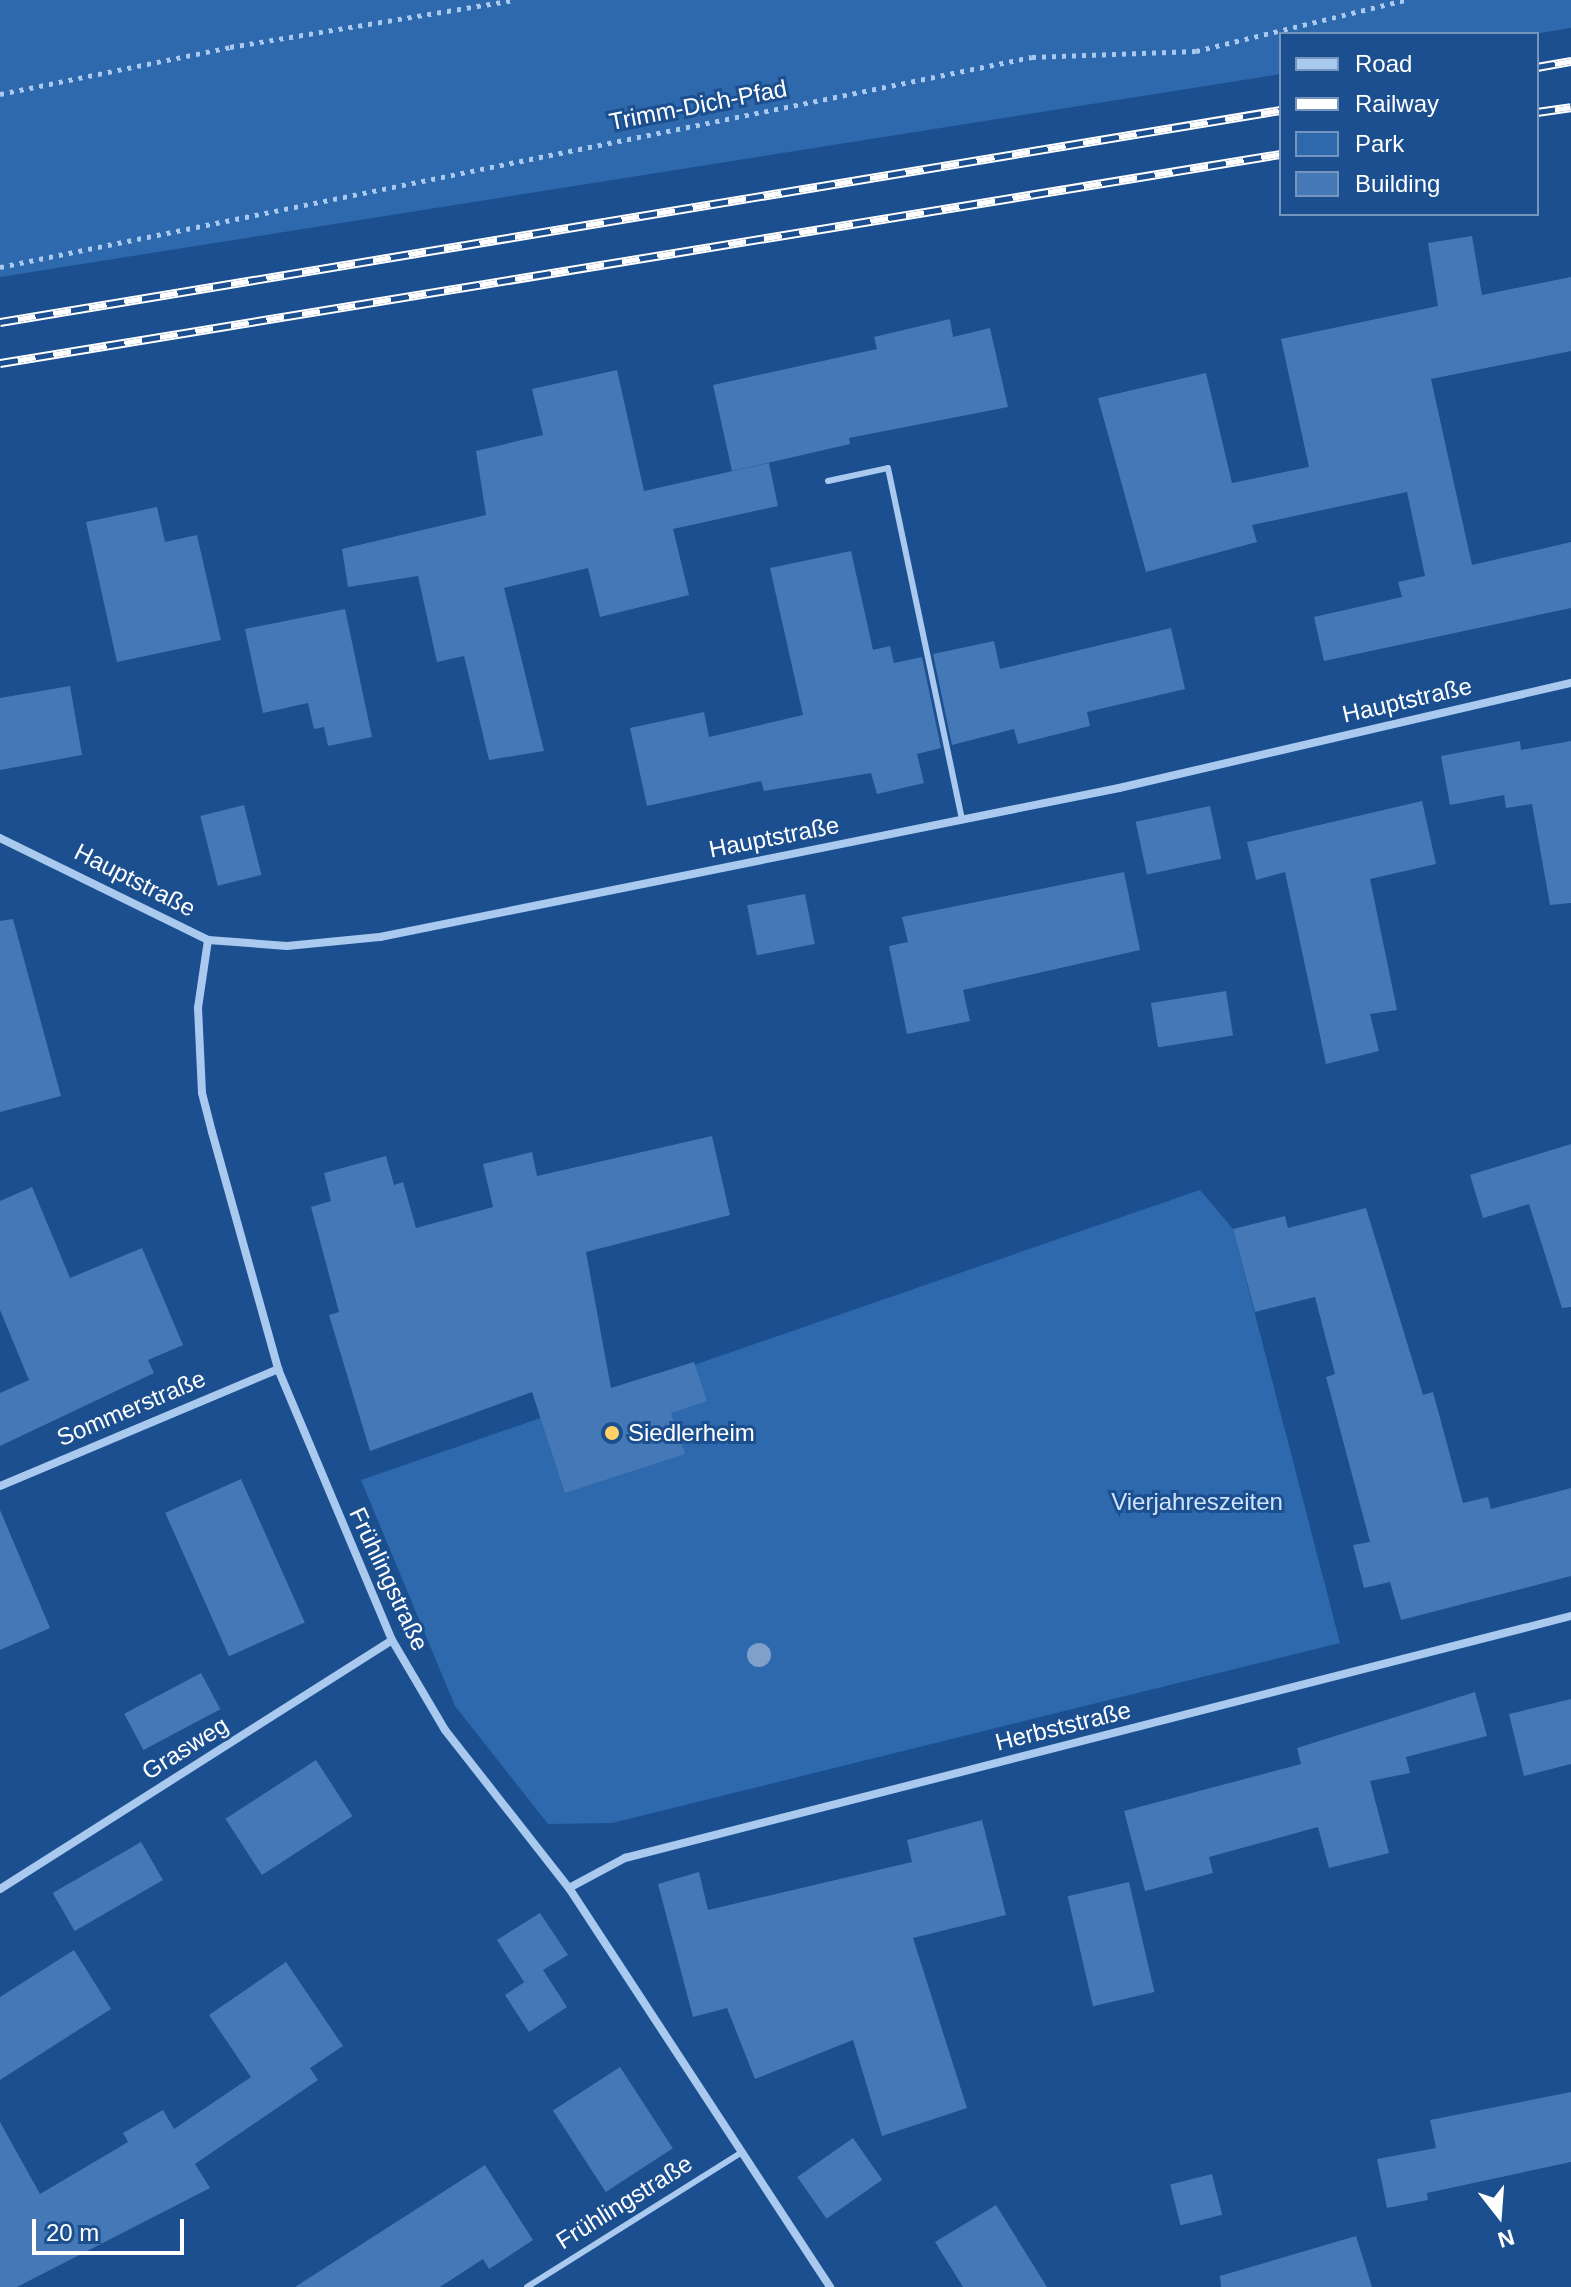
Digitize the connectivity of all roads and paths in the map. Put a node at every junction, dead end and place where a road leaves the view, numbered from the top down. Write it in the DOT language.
graph roads {
  1 [pos="513,0"];
  2 [pos="1405,0"];
  3 [pos="0,94"];
  4 [pos="0,267"];
  5 [pos="828,481"];
  6 [pos="1571,683"];
  7 [pos="962,820"];
  8 [pos="0,838"];
  9 [pos="208,940"];
  10 [pos="278,1369"];
  11 [pos="0,1486"];
  12 [pos="1571,1616"];
  13 [pos="392,1640"];
  14 [pos="569,1888"];
  15 [pos="0,1889"];
  16 [pos="742,2152"];
  17 [pos="527,2287"];
  18 [pos="830,2287"];
  1 -- 3 [label="path"];
  2 -- 4 [label="path, Trimm-Dich-Pfad"];
  5 -- 7 [label="lane"];
  6 -- 7 [label="street, Hauptstraße"];
  7 -- 9 [label="street, Hauptstraße"];
  8 -- 9 [label="street, Hauptstraße"];
  9 -- 10 [label="street, Frühlingstraße"];
  10 -- 11 [label="street, Sommerstraße"];
  10 -- 13 [label="street, Frühlingstraße"];
  12 -- 14 [label="street, Herbststraße"];
  13 -- 14 [label="street, Frühlingstraße"];
  13 -- 15 [label="street, Grasweg"];
  14 -- 16 [label="street, Frühlingstraße"];
  16 -- 17 [label="lane, Frühlingstraße"];
  16 -- 18 [label="street, Frühlingstraße"];
}
